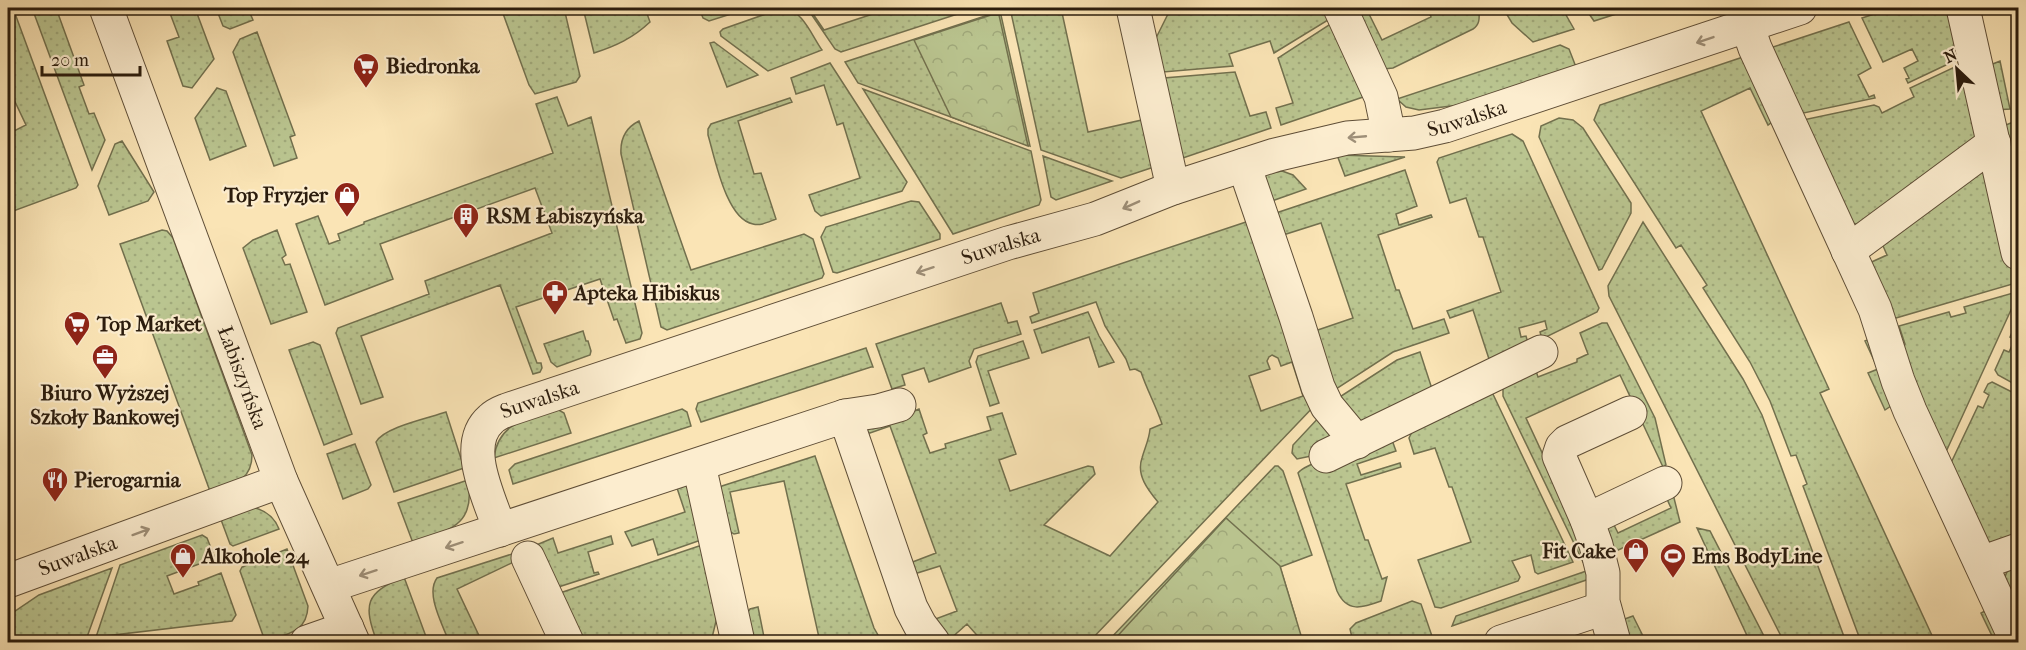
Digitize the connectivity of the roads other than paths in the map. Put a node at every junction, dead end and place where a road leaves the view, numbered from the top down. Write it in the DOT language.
graph roads {
  1 [pos="106,8"];
  2 [pos="1133,8"];
  3 [pos="1340,8"];
  4 [pos="1800,8"];
  5 [pos="1963,8"];
  6 [pos="1747,25"];
  7 [pos="1389,135"];
  8 [pos="1994,143"];
  9 [pos="1244,165"];
  10 [pos="1173,188"];
  11 [pos="1848,251"];
  12 [pos="2019,253"];
  13 [pos="1541,352"];
  14 [pos="899,405"];
  15 [pos="1630,413"];
  16 [pos="845,416"];
  17 [pos="1357,442"];
  18 [pos="1326,456"];
  19 [pos="699,465"];
  20 [pos="281,481"];
  21 [pos="1665,483"];
  22 [pos="1587,520"];
  23 [pos="500,530"];
  24 [pos="2019,550"];
  25 [pos="528,558"];
  26 [pos="1981,563"];
  27 [pos="8,581"];
  28 [pos="329,586"];
  29 [pos="1604,608"];
  30 [pos="732,634"];
  31 [pos="350,635"];
  32 [pos="307,642"];
  33 [pos="567,642"];
  34 [pos="933,642"];
  35 [pos="1501,642"];
  36 [pos="1614,642"];
  37 [pos="2017,642"];
  1 -- 20 [label="street, Łabiszyńska"];
  2 -- 10 [label="street"];
  3 -- 7 [label="street"];
  4 -- 6 [label="street, Suwalska"];
  5 -- 8 [label="street"];
  6 -- 7 [label="street, Suwalska, one-way"];
  6 -- 11 [label="street"];
  7 -- 9 [label="street, Suwalska, one-way"];
  8 -- 11 [label="street"];
  8 -- 12 [label="street"];
  9 -- 10 [label="street, Suwalska"];
  9 -- 17 [label="street"];
  10 -- 23 [label="street, Suwalska, one-way"];
  11 -- 26 [label="street"];
  13 -- 17 [label="street"];
  14 -- 16 [label="street"];
  15 -- 22 [label="street"];
  16 -- 19 [label="street"];
  16 -- 34 [label="street"];
  17 -- 18 [label="street"];
  19 -- 23 [label="street"];
  19 -- 30 [label="street"];
  27 -- 20 [label="street, Suwalska, one-way"];
  20 -- 28 [label="street, Łabiszyńska"];
  21 -- 22 [label="street"];
  22 -- 29 [label="street"];
  23 -- 28 [label="street, one-way"];
  24 -- 26 [label="street"];
  25 -- 33 [label="street"];
  26 -- 37 [label="street"];
  28 -- 31 [label="street, Łabiszyńska"];
  29 -- 35 [label="street"];
  29 -- 36 [label="street"];
  31 -- 32 [label="street"];
}
